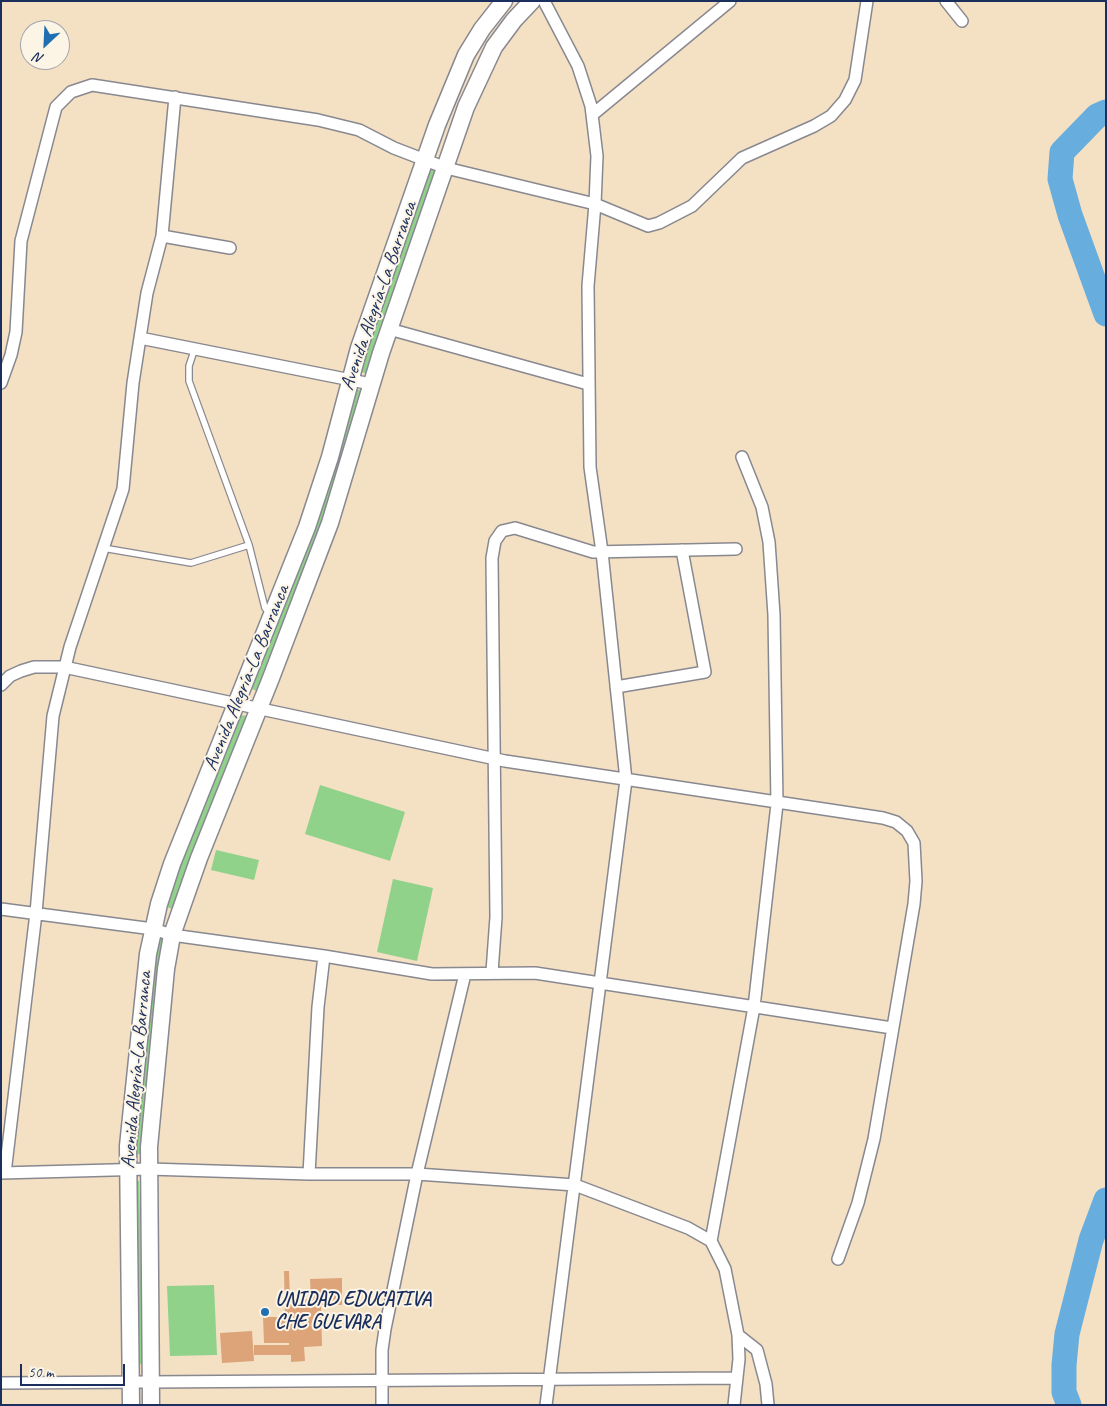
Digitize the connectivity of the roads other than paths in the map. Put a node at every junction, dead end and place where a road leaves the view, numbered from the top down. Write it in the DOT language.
graph roads {
  1 [pos="504,1"];
  2 [pos="532,1"];
  3 [pos="544,1"];
  4 [pos="730,1"];
  5 [pos="867,1"];
  6 [pos="946,1"];
  7 [pos="962,21"];
  8 [pos="175,98"];
  9 [pos="592,115"];
  10 [pos="424,160"];
  11 [pos="446,168"];
  12 [pos="595,204"];
  13 [pos="162,236"];
  14 [pos="230,248"];
  15 [pos="389,329"];
  16 [pos="140,338"];
  17 [pos="194,348"];
  18 [pos="350,380"];
  19 [pos="1,383"];
  20 [pos="371,384"];
  21 [pos="588,384"];
  22 [pos="742,457"];
  23 [pos="249,545"];
  24 [pos="103,548"];
  25 [pos="736,549"];
  26 [pos="682,550"];
  27 [pos="602,552"];
  28 [pos="273,616"];
  29 [pos="64,667"];
  30 [pos="1,685"];
  31 [pos="616,687"];
  32 [pos="238,703"];
  33 [pos="259,708"];
  34 [pos="494,758"];
  35 [pos="626,780"];
  36 [pos="777,804"];
  37 [pos="1,909"];
  38 [pos="36,913"];
  39 [pos="152,929"];
  40 [pos="172,935"];
  41 [pos="324,956"];
  42 [pos="492,972"];
  43 [pos="464,974"];
  44 [pos="600,984"];
  45 [pos="754,1007"];
  46 [pos="892,1028"];
  47 [pos="128,1169"];
  48 [pos="148,1169"];
  49 [pos="3,1173"];
  50 [pos="309,1174"];
  51 [pos="416,1174"];
  52 [pos="575,1185"];
  53 [pos="712,1241"];
  54 [pos="838,1259"];
  55 [pos="738,1335"];
  56 [pos="548,1378"];
  57 [pos="737,1378"];
  58 [pos="382,1380"];
  59 [pos="151,1381"];
  60 [pos="130,1382"];
  61 [pos="1,1383"];
  62 [pos="131,1405"];
  63 [pos="151,1405"];
  64 [pos="382,1405"];
  65 [pos="546,1405"];
  66 [pos="734,1405"];
  67 [pos="768,1405"];
  1 -- 10 [label="main road, Avenida Alegría-La Barranca"];
  2 -- 11 [label="main road, Avenida Alegría-La Barranca"];
  3 -- 9 [label="street"];
  4 -- 9 [label="street"];
  5 -- 12 [label="street"];
  6 -- 7 [label="street"];
  8 -- 10 [label="street"];
  8 -- 13 [label="street"];
  8 -- 19 [label="street"];
  9 -- 12 [label="street"];
  10 -- 11 [label="street"];
  10 -- 18 [label="main road, Avenida Alegría-La Barranca"];
  11 -- 12 [label="street"];
  11 -- 15 [label="main road, Avenida Alegría-La Barranca"];
  12 -- 21 [label="street"];
  13 -- 14 [label="street"];
  13 -- 16 [label="street"];
  15 -- 20 [label="main road, Avenida Alegría-La Barranca"];
  15 -- 21 [label="street"];
  16 -- 17 [label="street"];
  16 -- 24 [label="street"];
  17 -- 18 [label="street"];
  17 -- 23 [label="lane"];
  18 -- 20 [label="street"];
  18 -- 28 [label="main road, Avenida Alegría-La Barranca"];
  20 -- 33 [label="main road, Avenida Alegría-La Barranca"];
  21 -- 27 [label="street"];
  22 -- 36 [label="street"];
  23 -- 24 [label="lane"];
  23 -- 28 [label="lane"];
  24 -- 29 [label="street"];
  25 -- 26 [label="street"];
  26 -- 27 [label="street"];
  26 -- 31 [label="street"];
  27 -- 31 [label="street"];
  27 -- 34 [label="street"];
  28 -- 32 [label="main road, Avenida Alegría-La Barranca"];
  29 -- 30 [label="street"];
  29 -- 32 [label="street"];
  29 -- 38 [label="street"];
  31 -- 35 [label="street"];
  32 -- 33 [label="street"];
  32 -- 39 [label="main road, Avenida Alegría-La Barranca"];
  33 -- 34 [label="street"];
  33 -- 40 [label="main road, Avenida Alegría-La Barranca"];
  34 -- 35 [label="street"];
  34 -- 42 [label="street"];
  35 -- 36 [label="street"];
  35 -- 44 [label="street"];
  36 -- 45 [label="street"];
  36 -- 46 [label="street"];
  37 -- 38 [label="street"];
  38 -- 39 [label="street"];
  38 -- 49 [label="street"];
  39 -- 40 [label="street"];
  39 -- 47 [label="main road, Avenida Alegría-La Barranca"];
  40 -- 41 [label="street"];
  40 -- 48 [label="main road, Avenida Alegría-La Barranca"];
  41 -- 43 [label="street"];
  41 -- 50 [label="street"];
  42 -- 43 [label="street"];
  42 -- 44 [label="street"];
  43 -- 51 [label="street"];
  44 -- 45 [label="street"];
  44 -- 52 [label="street"];
  45 -- 46 [label="street"];
  45 -- 53 [label="street"];
  46 -- 54 [label="street"];
  47 -- 48 [label="street"];
  47 -- 49 [label="street"];
  47 -- 60 [label="main road, Avenida Alegría-La Barranca"];
  48 -- 50 [label="street"];
  48 -- 59 [label="main road, Avenida Alegría-La Barranca"];
  50 -- 51 [label="street"];
  51 -- 52 [label="street"];
  51 -- 58 [label="street"];
  52 -- 53 [label="street"];
  52 -- 56 [label="street"];
  53 -- 55 [label="street"];
  55 -- 57 [label="street"];
  55 -- 67 [label="street"];
  56 -- 57 [label="street"];
  56 -- 58 [label="street"];
  56 -- 65 [label="street"];
  57 -- 66 [label="street"];
  58 -- 59 [label="street"];
  58 -- 64 [label="street"];
  59 -- 60 [label="street"];
  59 -- 63 [label="main road, Avenida Alegría-La Barranca"];
  60 -- 61 [label="street"];
  60 -- 62 [label="main road, Avenida Alegría-La Barranca"];
}
